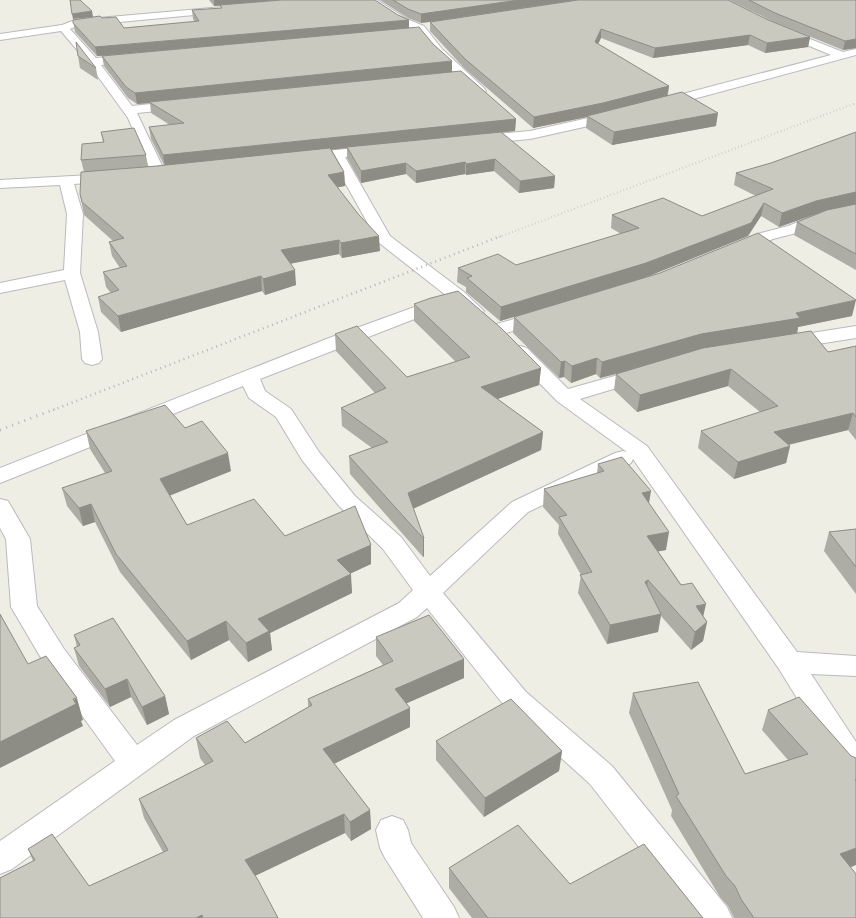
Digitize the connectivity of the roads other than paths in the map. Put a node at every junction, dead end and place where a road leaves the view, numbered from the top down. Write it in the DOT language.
graph roads {
  1 [pos="370,0"];
  2 [pos="235,9"];
  3 [pos="434,26"];
  4 [pos="64,28"];
  5 [pos="775,28"];
  6 [pos="422,30"];
  7 [pos="407,34"];
  8 [pos="0,37"];
  9 [pos="856,52"];
  10 [pos="843,56"];
  11 [pos="148,57"];
  12 [pos="93,62"];
  13 [pos="464,76"];
  14 [pos="449,77"];
  15 [pos="491,100"];
  16 [pos="192,104"];
  17 [pos="648,107"];
  18 [pos="129,110"];
  19 [pos="626,113"];
  20 [pos="519,125"];
  21 [pos="530,135"];
  22 [pos="466,141"];
  23 [pos="390,149"];
  24 [pos="336,154"];
  25 [pos="290,159"];
  26 [pos="175,172"];
  27 [pos="159,174"];
  28 [pos="144,175"];
  29 [pos="120,177"];
  30 [pos="66,181"];
  31 [pos="0,184"];
  32 [pos="856,210"];
  33 [pos="724,254"];
  34 [pos="72,273"];
  35 [pos="0,288"];
  36 [pos="458,296"];
  37 [pos="555,312"];
  38 [pos="496,330"];
  39 [pos="856,332"];
  40 [pos="767,346"];
  41 [pos="92,359"];
  42 [pos="661,368"];
  43 [pos="249,377"];
  44 [pos="564,397"];
  45 [pos="639,451"];
  46 [pos="0,476"];
  47 [pos="0,506"];
  48 [pos="428,592"];
  49 [pos="790,662"];
  50 [pos="856,666"];
  51 [pos="134,764"];
  52 [pos="856,767"];
  53 [pos="392,830"];
  54 [pos="0,859"];
  55 [pos="442,918"];
  56 [pos="715,918"];
  1 -- 6 [label="street"];
  2 -- 4 [label="street"];
  3 -- 6 [label="street"];
  4 -- 8 [label="street"];
  4 -- 12 [label="street"];
  5 -- 10 [label="street"];
  6 -- 7 [label="street"];
  6 -- 13 [label="street"];
  9 -- 10 [label="street"];
  10 -- 17 [label="street"];
  11 -- 12 [label="street"];
  12 -- 18 [label="street"];
  13 -- 14 [label="street"];
  13 -- 15 [label="street"];
  16 -- 18 [label="street"];
  18 -- 27 [label="street"];
  19 -- 21 [label="street"];
  20 -- 21 [label="street"];
  21 -- 22 [label="street"];
  23 -- 24 [label="street"];
  24 -- 25 [label="street"];
  24 -- 36 [label="street"];
  26 -- 27 [label="street"];
  27 -- 28 [label="street"];
  29 -- 30 [label="street"];
  30 -- 31 [label="street"];
  30 -- 34 [label="street"];
  32 -- 33 [label="street"];
  34 -- 35 [label="street"];
  34 -- 41 [label="street"];
  36 -- 38 [label="street"];
  36 -- 43 [label="street"];
  37 -- 38 [label="street"];
  38 -- 44 [label="street"];
  39 -- 40 [label="street"];
  42 -- 44 [label="street"];
  43 -- 46 [label="street"];
  43 -- 48 [label="street"];
  44 -- 45 [label="street"];
  45 -- 48 [label="street"];
  45 -- 49 [label="street"];
  47 -- 51 [label="street"];
  48 -- 51 [label="street"];
  48 -- 56 [label="street"];
  49 -- 50 [label="street"];
  49 -- 52 [label="street"];
  51 -- 54 [label="street"];
  53 -- 55 [label="street"];
}
